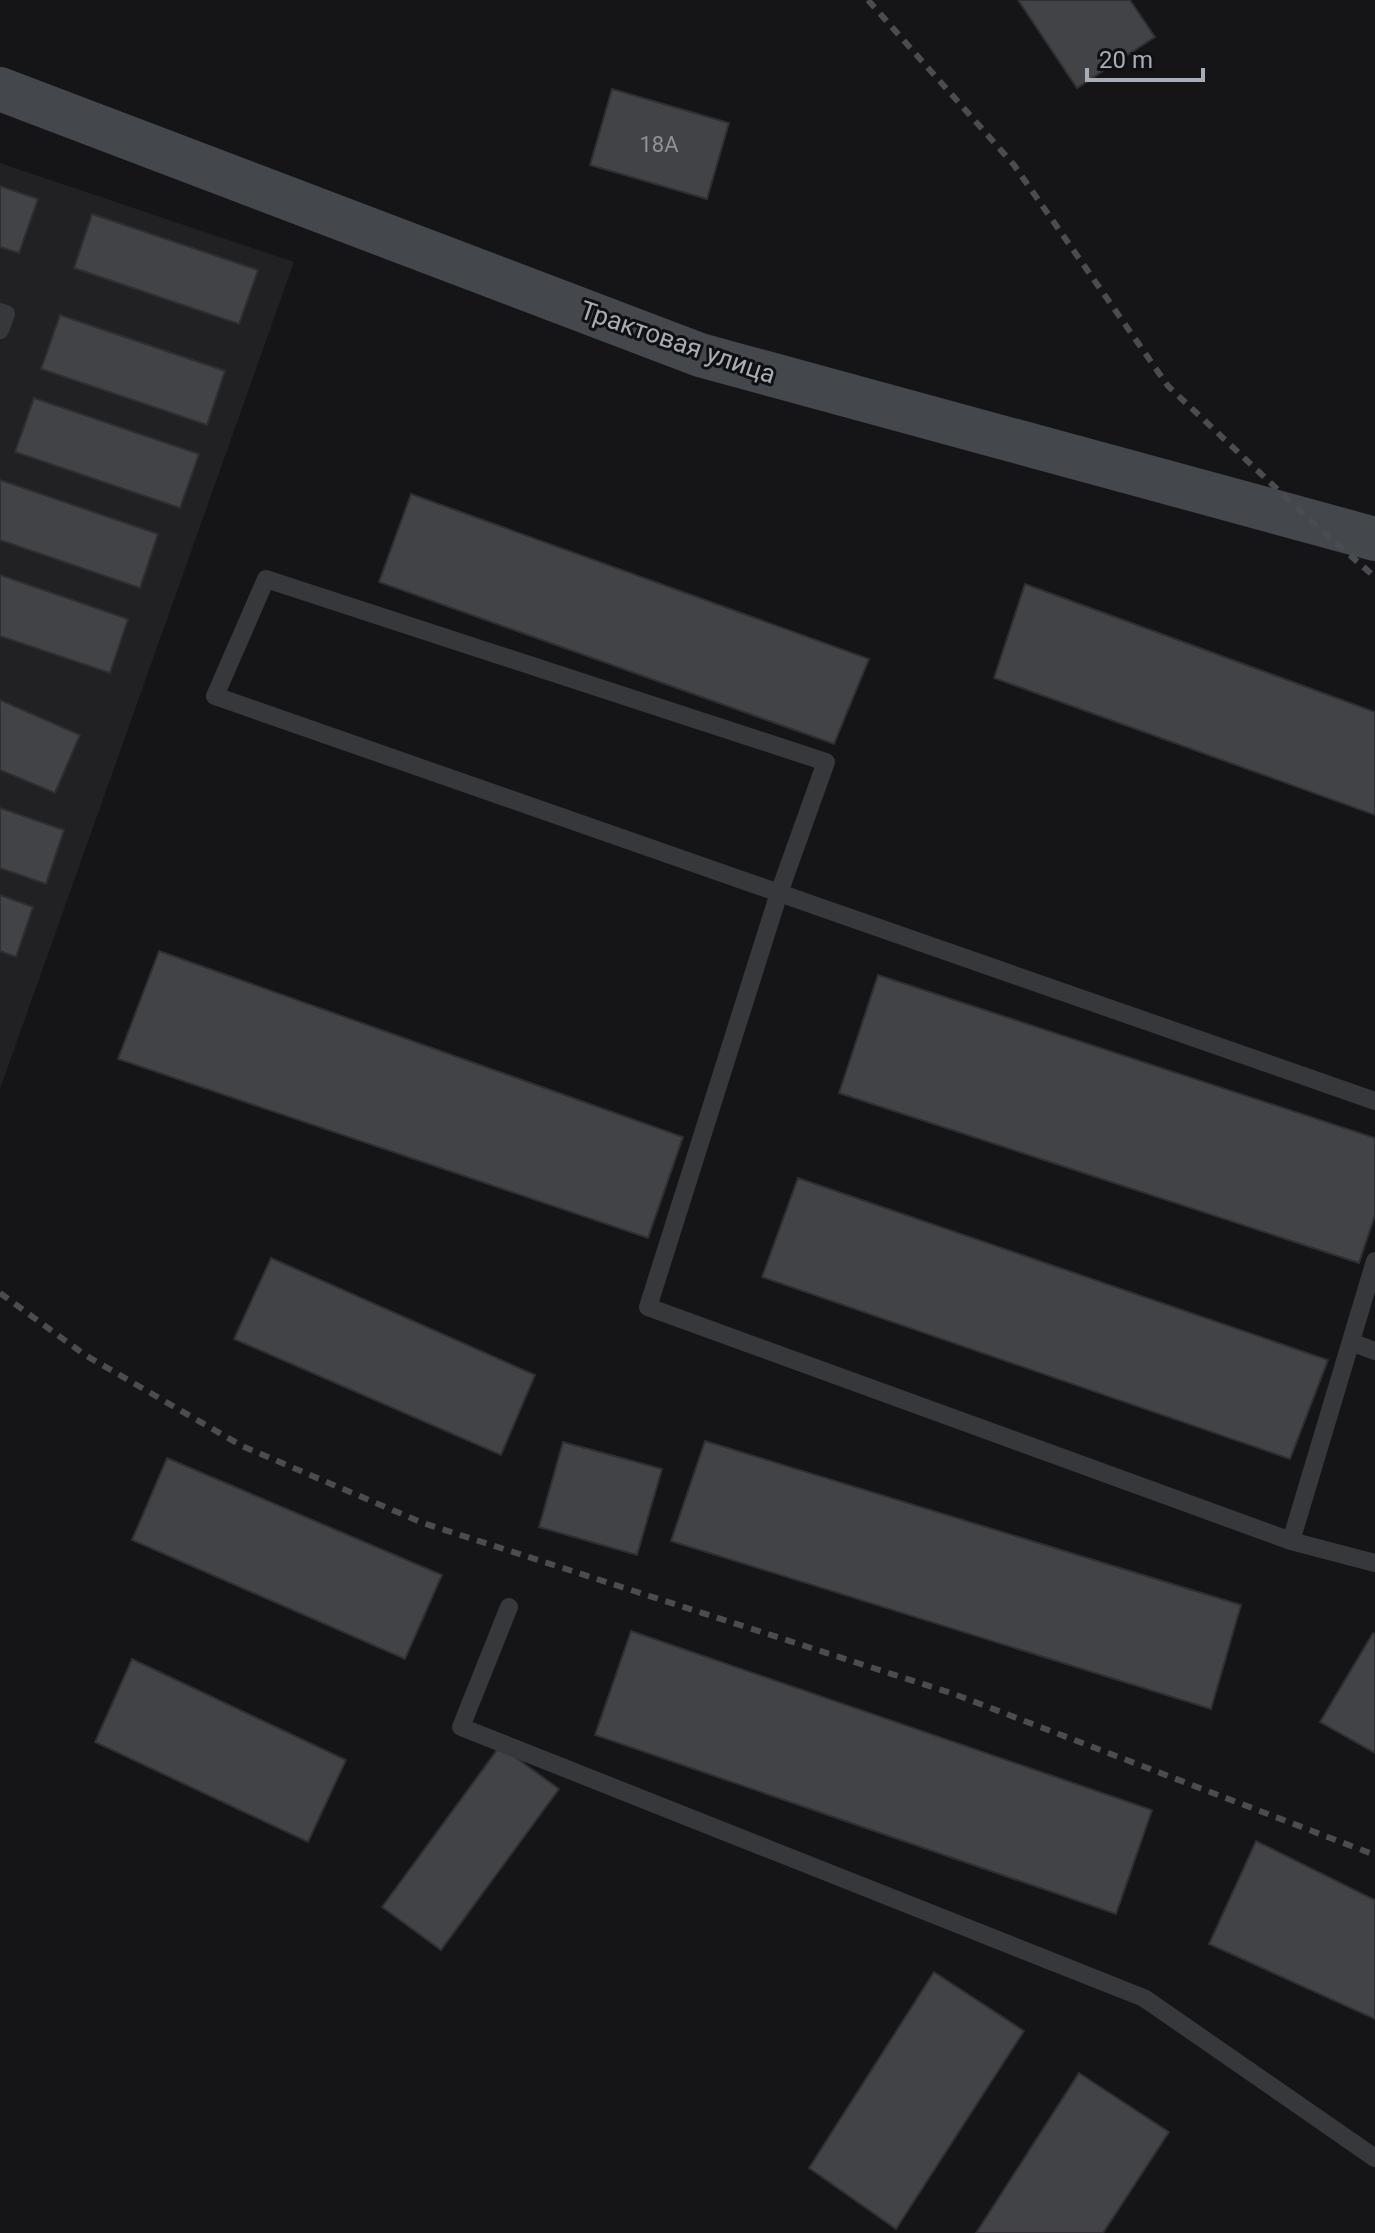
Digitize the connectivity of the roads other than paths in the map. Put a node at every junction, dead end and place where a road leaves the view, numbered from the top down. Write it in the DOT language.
graph roads {
  1 [pos="0,89"];
  2 [pos="0,312"];
  3 [pos="0,330"];
  4 [pos="1375,539"];
  5 [pos="779,893"];
  6 [pos="1375,1101"];
  7 [pos="1375,1261"];
  8 [pos="1351,1342"];
  9 [pos="1375,1351"];
  10 [pos="1291,1541"];
  11 [pos="1375,1563"];
  12 [pos="509,1607"];
  13 [pos="1375,2158"];
  1 -- 4 [label="main road, Трактовая улица"];
  2 -- 3 [label="lane"];
  5 -- 5 [label="lane"];
  5 -- 6 [label="lane"];
  5 -- 10 [label="lane"];
  7 -- 8 [label="lane"];
  8 -- 9 [label="lane"];
  8 -- 10 [label="lane"];
  10 -- 11 [label="lane"];
  12 -- 13 [label="lane"];
}
